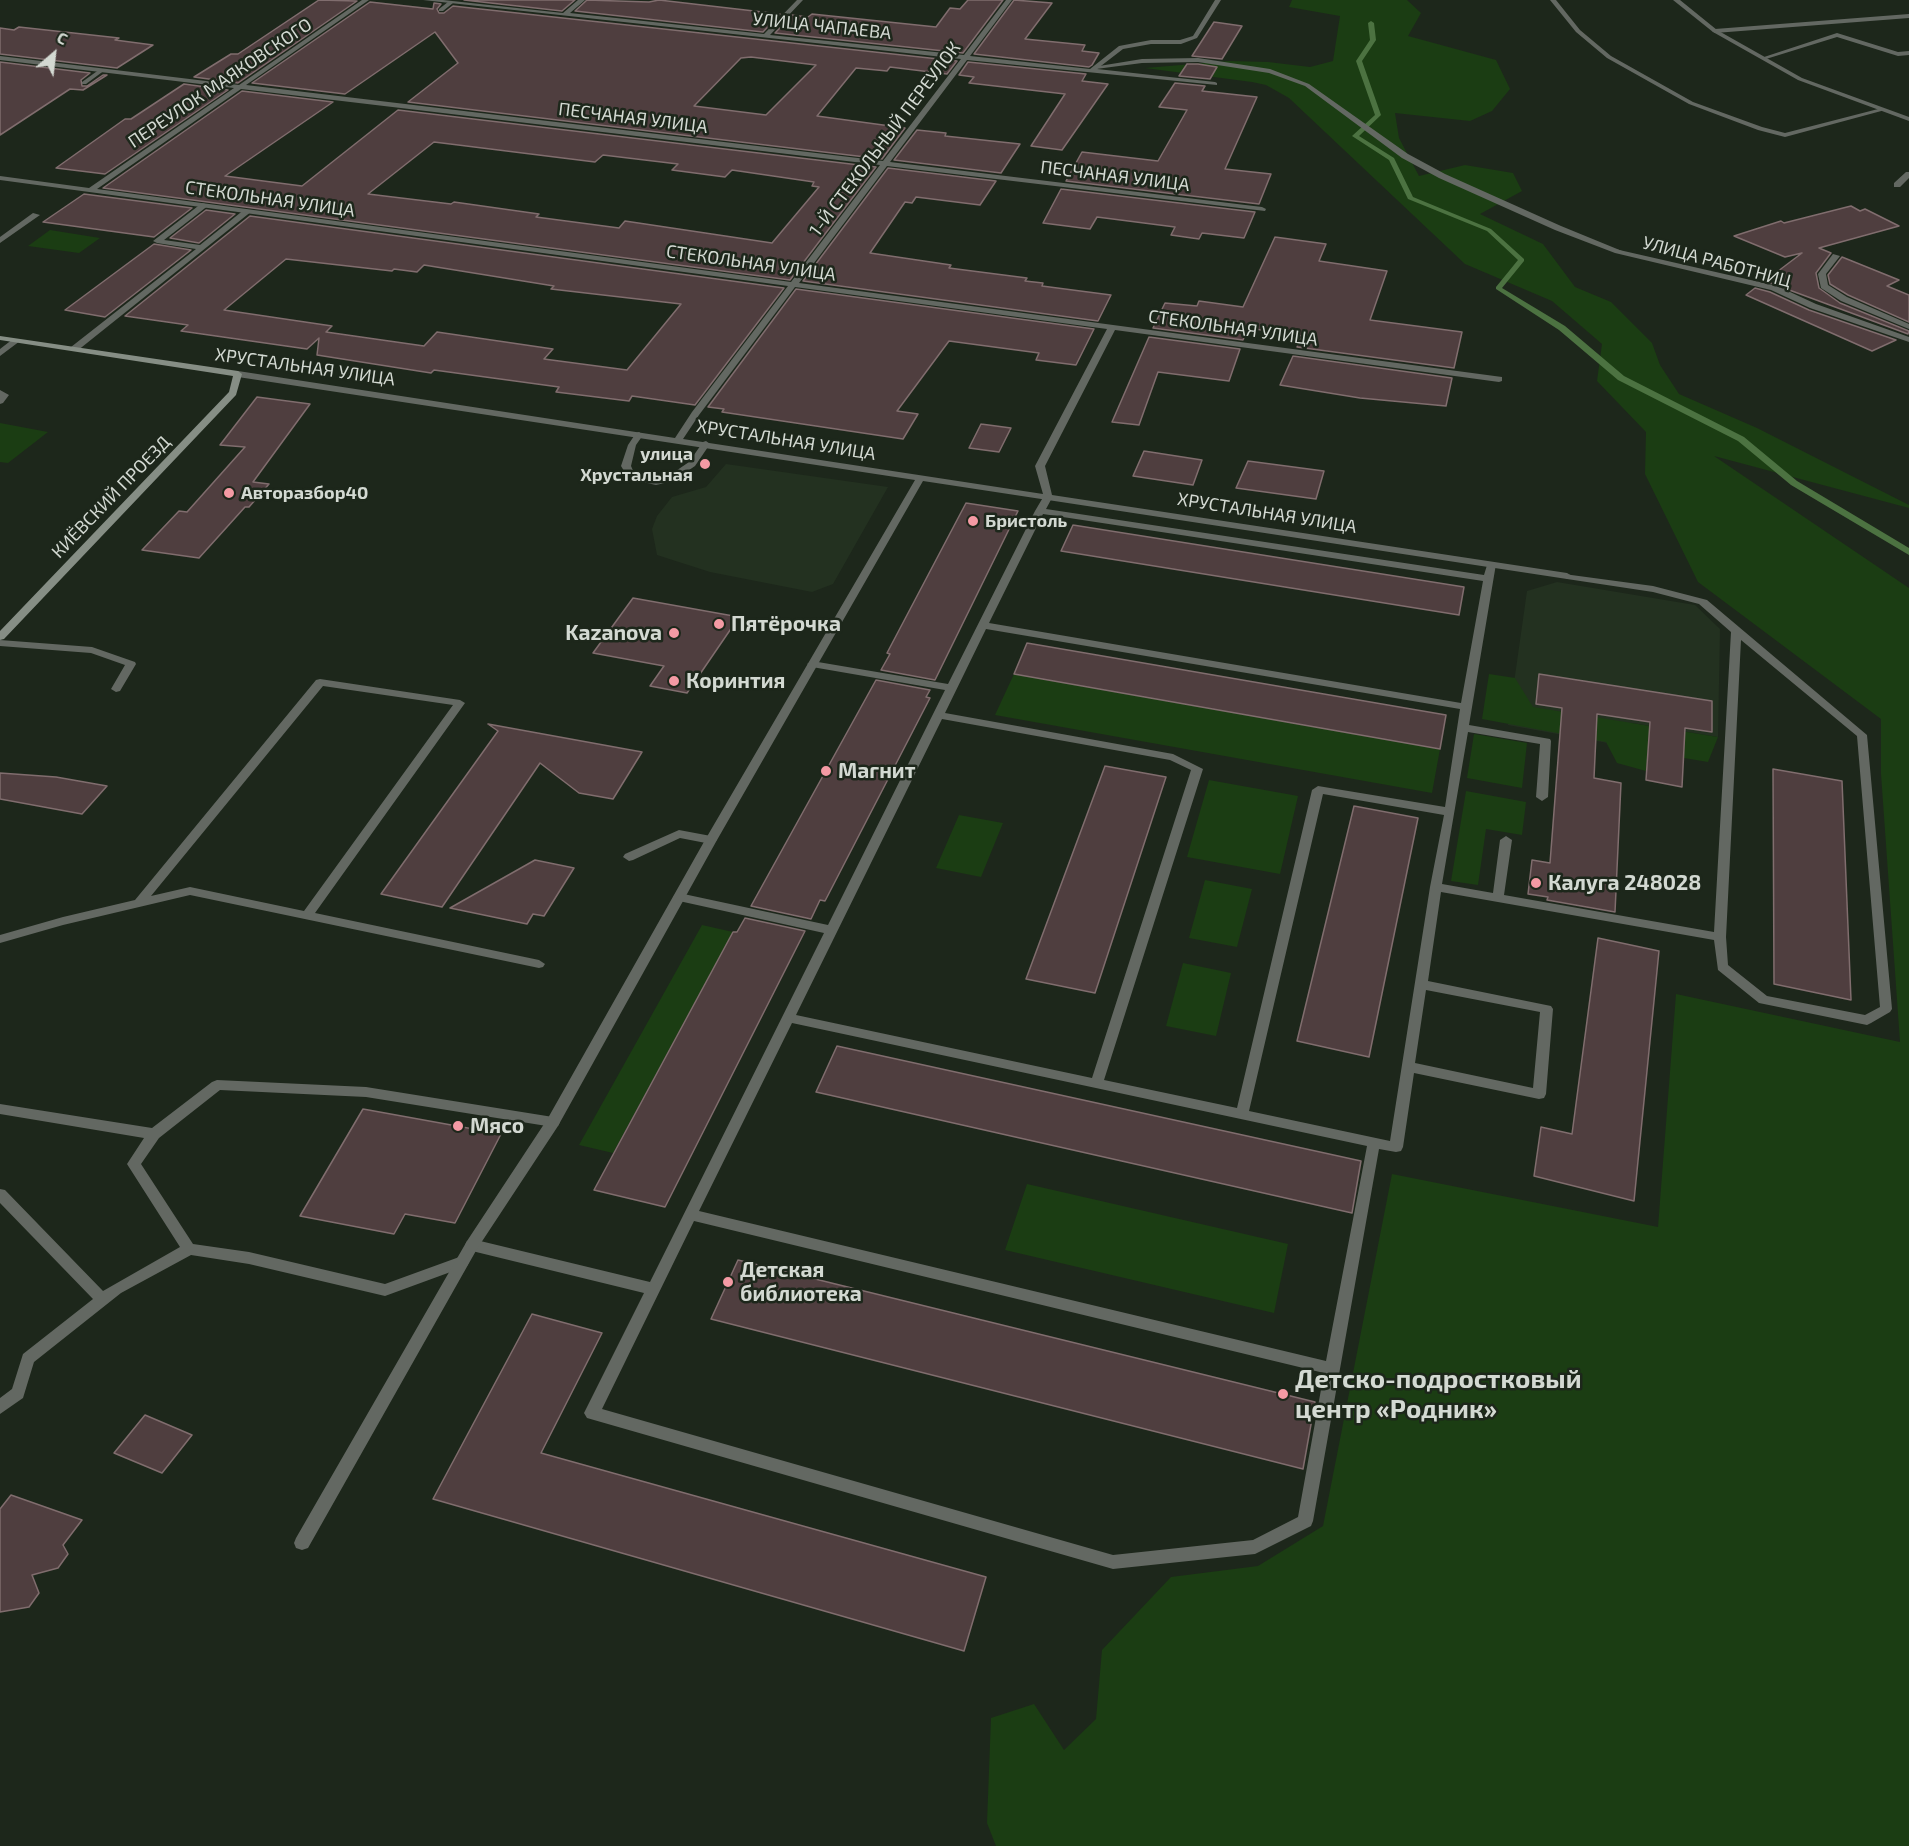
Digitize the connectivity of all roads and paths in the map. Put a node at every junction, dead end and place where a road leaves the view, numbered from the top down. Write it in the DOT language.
graph roads {
  1 [pos="366,0"];
  2 [pos="426,0"];
  3 [pos="582,0"];
  4 [pos="800,0"];
  5 [pos="1009,0"];
  6 [pos="1218,0"];
  7 [pos="1553,0"];
  8 [pos="1676,0"];
  9 [pos="450,3"];
  10 [pos="441,10"];
  11 [pos="564,15"];
  12 [pos="1909,15"];
  13 [pos="1814,22"];
  14 [pos="1715,31"];
  15 [pos="766,35"];
  16 [pos="1838,35"];
  17 [pos="1909,53"];
  18 [pos="965,57"];
  19 [pos="0,58"];
  20 [pos="1764,58"];
  21 [pos="1093,69"];
  22 [pos="102,70"];
  23 [pos="84,83"];
  24 [pos="1215,84"];
  25 [pos="240,87"];
  26 [pos="1882,110"];
  27 [pos="1909,119"];
  28 [pos="885,163"];
  29 [pos="1909,174"];
  30 [pos="0,178"];
  31 [pos="1897,185"];
  32 [pos="90,190"];
  33 [pos="205,205"];
  34 [pos="1262,209"];
  35 [pos="248,211"];
  36 [pos="36,216"];
  37 [pos="0,241"];
  38 [pos="202,248"];
  39 [pos="1836,256"];
  40 [pos="795,284"];
  41 [pos="1112,327"];
  42 [pos="1909,327"];
  43 [pos="0,338"];
  44 [pos="1909,340"];
  45 [pos="16,341"];
  46 [pos="74,349"];
  47 [pos="0,353"];
  48 [pos="238,374"];
  49 [pos="1499,379"];
  50 [pos="0,393"];
  51 [pos="0,401"];
  52 [pos="639,435"];
  53 [pos="678,440"];
  54 [pos="706,444"];
  55 [pos="921,477"];
  56 [pos="1048,496"];
  57 [pos="1040,511"];
  58 [pos="1491,564"];
  59 [pos="1488,579"];
  60 [pos="983,626"];
  61 [pos="1736,631"];
  62 [pos="0,637"];
  63 [pos="0,643"];
  64 [pos="812,664"];
  65 [pos="952,688"];
  66 [pos="116,689"];
  67 [pos="1466,707"];
  68 [pos="939,715"];
  69 [pos="1464,728"];
  70 [pos="1542,797"];
  71 [pos="1450,812"];
  72 [pos="711,840"];
  73 [pos="1506,840"];
  74 [pos="629,857"];
  75 [pos="1436,887"];
  76 [pos="679,897"];
  77 [pos="1498,898"];
  78 [pos="138,904"];
  79 [pos="307,916"];
  80 [pos="832,930"];
  81 [pos="1720,937"];
  82 [pos="0,939"];
  83 [pos="538,964"];
  84 [pos="1421,984"];
  85 [pos="788,1018"];
  86 [pos="1409,1067"];
  87 [pos="1097,1083"];
  88 [pos="0,1109"];
  89 [pos="1242,1114"];
  90 [pos="553,1122"];
  91 [pos="154,1134"];
  92 [pos="1374,1142"];
  93 [pos="0,1194"];
  94 [pos="691,1215"];
  95 [pos="472,1245"];
  96 [pos="189,1249"];
  97 [pos="462,1262"];
  98 [pos="654,1289"];
  99 [pos="102,1299"];
  100 [pos="1332,1369"];
  101 [pos="0,1407"];
  102 [pos="302,1543"];
  1 -- 25 [label="street, ПЕРЕУЛОК МАЯКОВСКОГО"];
  2 -- 9 [label="street, УЛИЦА ЧАПАЕВА"];
  3 -- 11 [label="street"];
  4 -- 15 [label="street"];
  5 -- 18 [label="street, 1-Й СТЕКОЛЬНЫЙ ПЕРЕУЛОК"];
  6 -- 21 [label="street"];
  7 -- 26 [label="street"];
  8 -- 14 [label="street"];
  9 -- 10 [label="street"];
  9 -- 11 [label="street, УЛИЦА ЧАПАЕВА"];
  11 -- 15 [label="street, УЛИЦА ЧАПАЕВА"];
  12 -- 13 [label="street"];
  13 -- 14 [label="street"];
  13 -- 16 [label="street"];
  14 -- 20 [label="street"];
  15 -- 18 [label="street, УЛИЦА ЧАПАЕВА"];
  16 -- 17 [label="street"];
  16 -- 20 [label="street"];
  18 -- 21 [label="street, УЛИЦА ЧАПАЕВА"];
  18 -- 28 [label="street, 1-Й СТЕКОЛЬНЫЙ ПЕРЕУЛОК"];
  19 -- 22 [label="street, ПЕСЧАНАЯ УЛИЦА"];
  20 -- 26 [label="street"];
  21 -- 24 [label="street, УЛИЦА ЧАПАЕВА"];
  21 -- 44 [label="street, УЛИЦА РАБОТНИЦ"];
  22 -- 23 [label="street"];
  22 -- 25 [label="street, ПЕСЧАНАЯ УЛИЦА"];
  25 -- 28 [label="street, ПЕСЧАНАЯ УЛИЦА"];
  25 -- 32 [label="street, ПЕРЕУЛОК МАЯКОВСКОГО"];
  26 -- 27 [label="street"];
  28 -- 34 [label="street, ПЕСЧАНАЯ УЛИЦА"];
  28 -- 40 [label="street, 1-Й СТЕКОЛЬНЫЙ ПЕРЕУЛОК"];
  29 -- 31 [label="street"];
  30 -- 32 [label="street, СТЕКОЛЬНАЯ УЛИЦА"];
  32 -- 33 [label="street, СТЕКОЛЬНАЯ УЛИЦА"];
  33 -- 35 [label="street, СТЕКОЛЬНАЯ УЛИЦА"];
  33 -- 38 [label="street"];
  35 -- 38 [label="street"];
  35 -- 40 [label="street, СТЕКОЛЬНАЯ УЛИЦА"];
  36 -- 37 [label="street"];
  38 -- 46 [label="street"];
  39 -- 42 [label="street"];
  40 -- 41 [label="street, СТЕКОЛЬНАЯ УЛИЦА"];
  40 -- 53 [label="street, 1-Й СТЕКОЛЬНЫЙ ПЕРЕУЛОК"];
  41 -- 49 [label="street, СТЕКОЛЬНАЯ УЛИЦА"];
  41 -- 56 [label="street"];
  43 -- 45 [label="main road, ХРУСТАЛЬНАЯ УЛИЦА"];
  45 -- 46 [label="main road, ХРУСТАЛЬНАЯ УЛИЦА"];
  45 -- 47 [label="street"];
  46 -- 48 [label="main road, ХРУСТАЛЬНАЯ УЛИЦА"];
  48 -- 52 [label="street, ХРУСТАЛЬНАЯ УЛИЦА"];
  48 -- 62 [label="main road, КИЁВСКИЙ ПРОЕЗД"];
  50 -- 51 [label="street"];
  52 -- 53 [label="street, ХРУСТАЛЬНАЯ УЛИЦА"];
  52 -- 54 [label="street"];
  53 -- 54 [label="street, ХРУСТАЛЬНАЯ УЛИЦА"];
  54 -- 55 [label="street, ХРУСТАЛЬНАЯ УЛИЦА"];
  55 -- 56 [label="street, ХРУСТАЛЬНАЯ УЛИЦА"];
  55 -- 64 [label="street"];
  56 -- 57 [label="street"];
  56 -- 58 [label="street, ХРУСТАЛЬНАЯ УЛИЦА"];
  57 -- 59 [label="street"];
  57 -- 60 [label="street"];
  58 -- 59 [label="street"];
  58 -- 61 [label="street, ХРУСТАЛЬНАЯ УЛИЦА"];
  59 -- 67 [label="street"];
  60 -- 65 [label="street"];
  60 -- 67 [label="street"];
  61 -- 81 [label="street"];
  61 -- 81 [label="street, ХРУСТАЛЬНАЯ УЛИЦА"];
  63 -- 66 [label="street"];
  64 -- 65 [label="street"];
  64 -- 72 [label="street"];
  65 -- 68 [label="street"];
  67 -- 69 [label="street"];
  68 -- 80 [label="street"];
  68 -- 87 [label="street"];
  69 -- 70 [label="street"];
  69 -- 71 [label="street"];
  71 -- 75 [label="street"];
  71 -- 89 [label="street"];
  72 -- 74 [label="street"];
  72 -- 76 [label="street"];
  73 -- 77 [label="street"];
  75 -- 77 [label="street"];
  75 -- 84 [label="street"];
  76 -- 80 [label="street"];
  76 -- 90 [label="street"];
  77 -- 81 [label="street"];
  78 -- 79 [label="street"];
  78 -- 79 [label="street"];
  78 -- 82 [label="street"];
  79 -- 83 [label="street"];
  80 -- 85 [label="street"];
  84 -- 86 [label="street"];
  84 -- 86 [label="street"];
  85 -- 87 [label="street"];
  85 -- 94 [label="street"];
  86 -- 92 [label="street"];
  87 -- 89 [label="street"];
  88 -- 91 [label="street"];
  89 -- 92 [label="street"];
  90 -- 91 [label="street"];
  90 -- 95 [label="street"];
  91 -- 96 [label="street"];
  92 -- 100 [label="street"];
  93 -- 99 [label="street"];
  94 -- 98 [label="street"];
  94 -- 100 [label="street"];
  95 -- 97 [label="street"];
  95 -- 98 [label="street"];
  96 -- 97 [label="street"];
  96 -- 99 [label="street"];
  97 -- 102 [label="street"];
  98 -- 100 [label="street"];
  99 -- 101 [label="street"];
}
